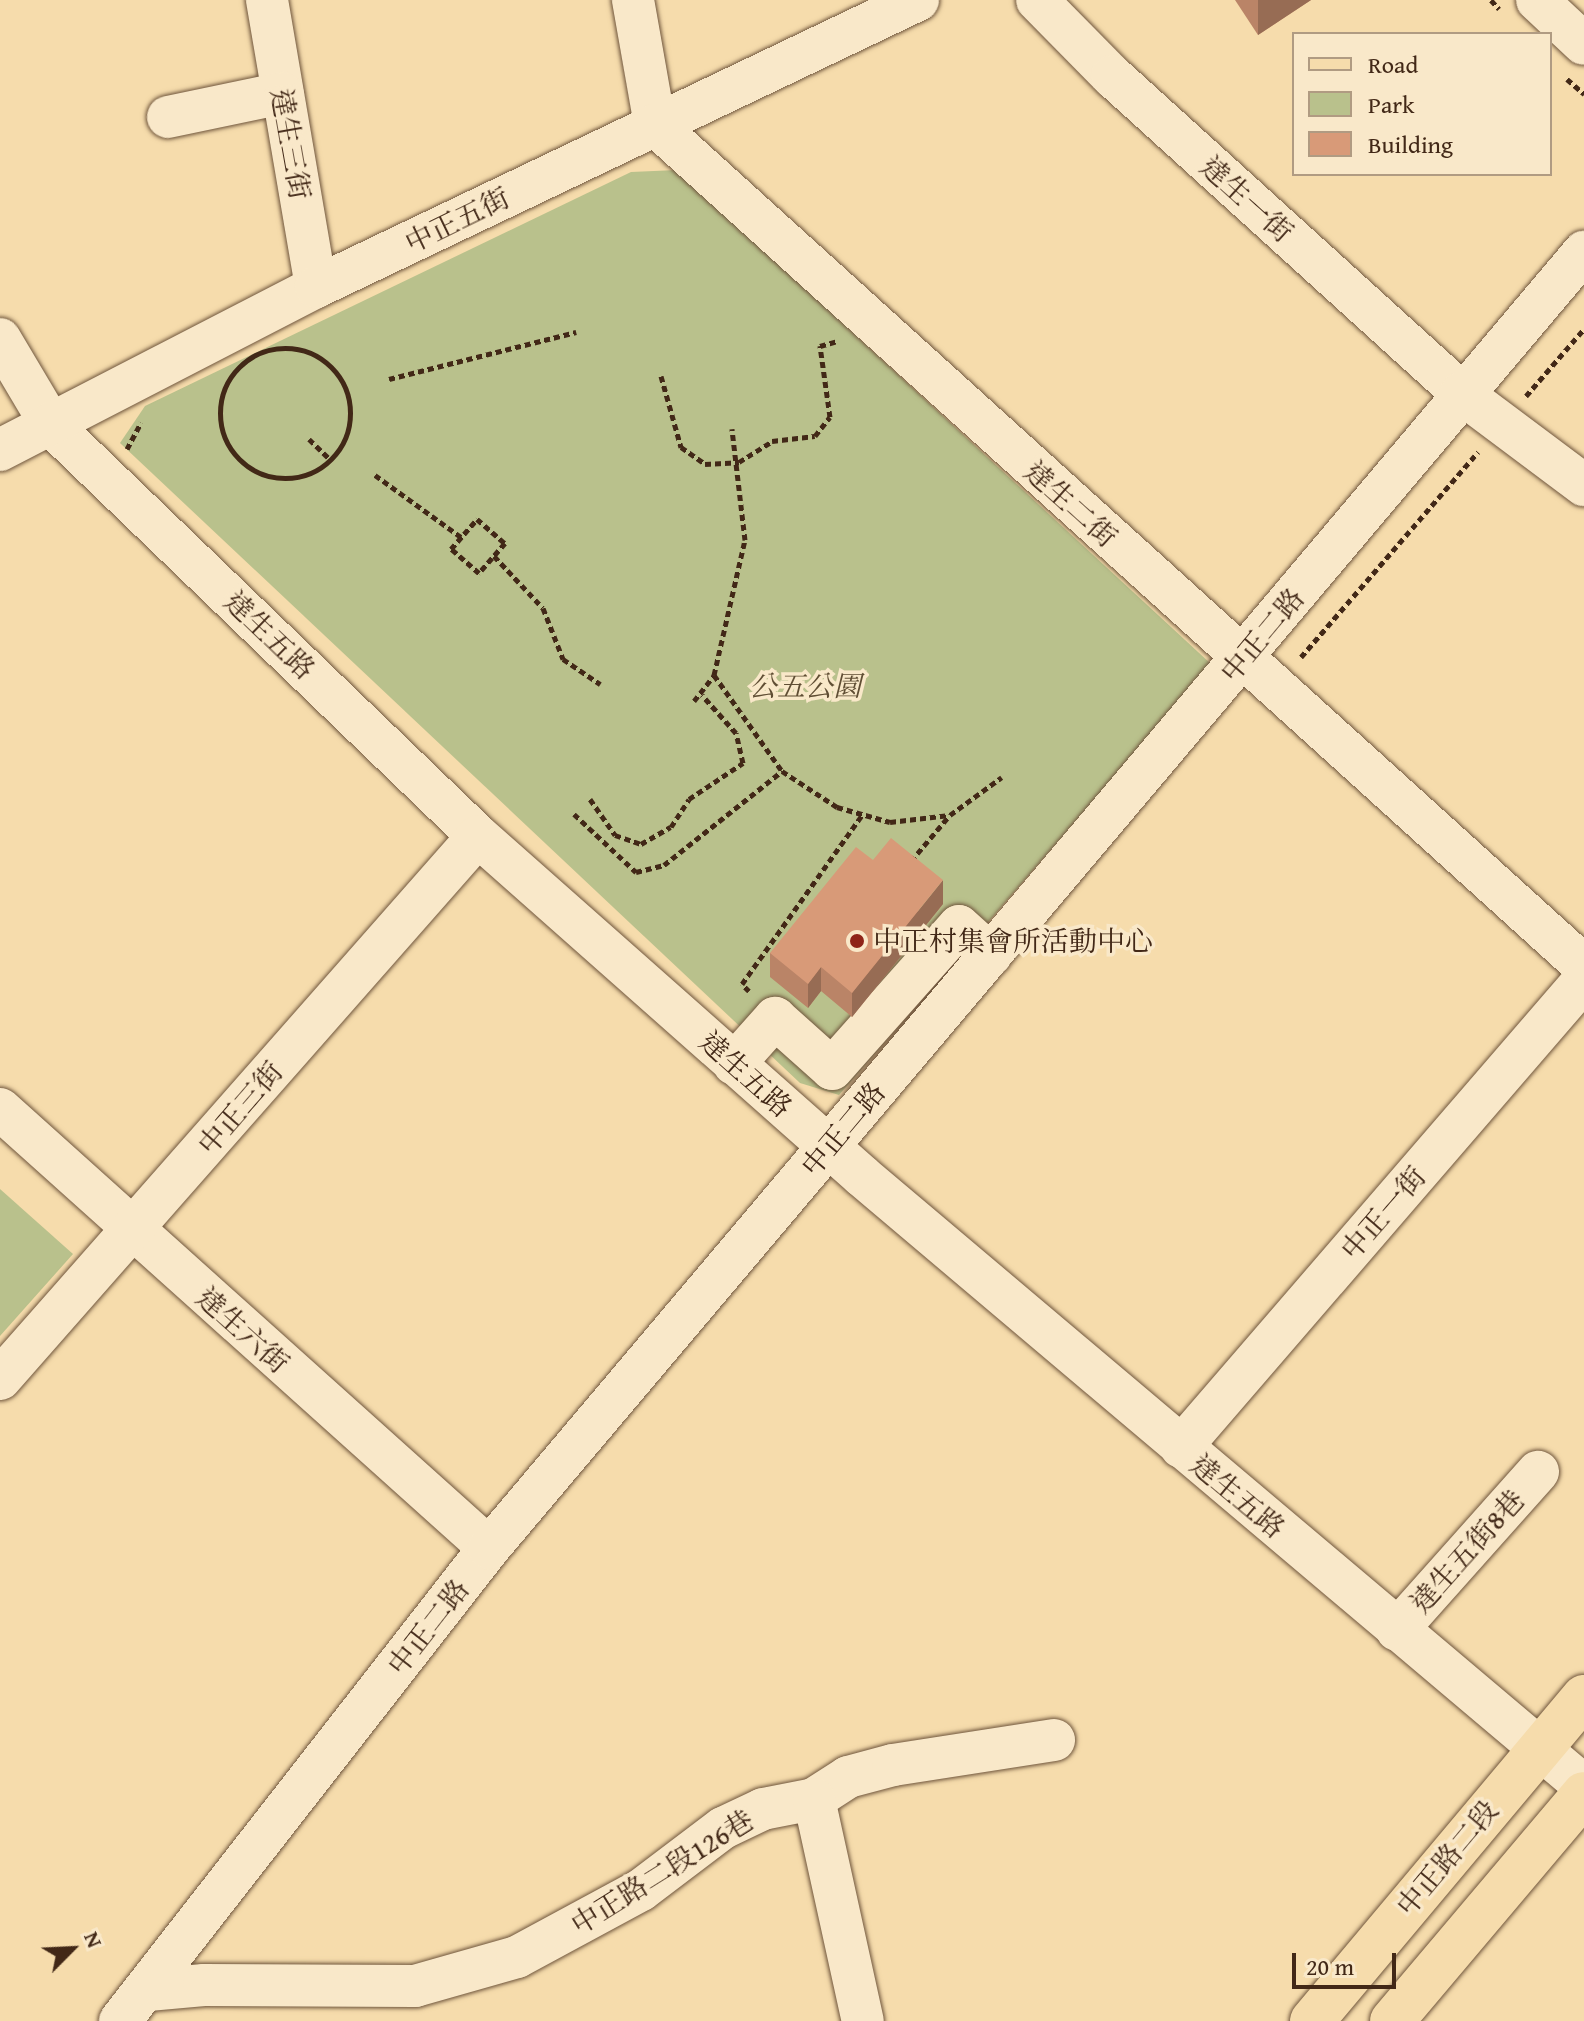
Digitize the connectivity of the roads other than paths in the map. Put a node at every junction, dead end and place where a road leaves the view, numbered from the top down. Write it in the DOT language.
graph roads {
  1 [pos="267,0"];
  2 [pos="633,0"];
  3 [pos="918,0"];
  4 [pos="1037,0"];
  5 [pos="1537,0"];
  6 [pos="1584,44"];
  7 [pos="283,93"];
  8 [pos="168,117"];
  9 [pos="655,125"];
  10 [pos="1584,252"];
  11 [pos="316,287"];
  12 [pos="0,339"];
  13 [pos="1461,393"];
  14 [pos="51,425"];
  15 [pos="0,450"];
  16 [pos="1584,485"];
  17 [pos="1242,660"];
  18 [pos="478,836"];
  19 [pos="991,955"];
  20 [pos="1584,966"];
  21 [pos="1584,980"];
  22 [pos="734,1064"];
  23 [pos="0,1109"];
  24 [pos="828,1147"];
  25 [pos="132,1232"];
  26 [pos="0,1379"];
  27 [pos="1181,1447"];
  28 [pos="1538,1472"];
  29 [pos="489,1548"];
  30 [pos="1397,1630"];
  31 [pos="1584,1697"];
  32 [pos="1054,1740"];
  33 [pos="1537,1749"];
  34 [pos="1584,1786"];
  35 [pos="1584,1794"];
  36 [pos="814,1799"];
  37 [pos="148,1990"];
  38 [pos="120,2021"];
  39 [pos="863,2021"];
  40 [pos="1312,2021"];
  41 [pos="1392,2021"];
  1 -- 7 [label="street, 達生三街"];
  2 -- 9 [label="street"];
  3 -- 9 [label="street, 中正五街"];
  4 -- 13 [label="street, 達生一街"];
  5 -- 6 [label="street"];
  7 -- 8 [label="street"];
  7 -- 11 [label="street, 達生三街"];
  9 -- 11 [label="street, 中正五街"];
  9 -- 17 [label="street, 達生二街"];
  10 -- 13 [label="street, 中正二路"];
  11 -- 14 [label="street, 中正五街"];
  12 -- 14 [label="street, 達生五路"];
  13 -- 16 [label="street, 達生一街"];
  13 -- 17 [label="street, 中正二路"];
  14 -- 15 [label="street, 中正五街"];
  14 -- 18 [label="street, 達生五路"];
  17 -- 19 [label="street, 中正二路"];
  17 -- 20 [label="street, 達生二街"];
  18 -- 22 [label="street, 達生五路"];
  18 -- 25 [label="street, 中正三街"];
  19 -- 22 [label="street"];
  19 -- 24 [label="street, 中正二路"];
  21 -- 27 [label="street, 中正一街"];
  22 -- 24 [label="street, 達生五路"];
  23 -- 25 [label="street, 達生六街"];
  24 -- 27 [label="street, 達生五路"];
  24 -- 29 [label="street, 中正二路"];
  25 -- 26 [label="street, 中正三街"];
  25 -- 29 [label="street, 達生六街"];
  27 -- 30 [label="street, 達生五路"];
  28 -- 30 [label="street, 達生五街8巷"];
  29 -- 37 [label="street, 中正二路"];
  30 -- 33 [label="street, 達生五路"];
  31 -- 33 [label="main road, 中正路二段"];
  32 -- 36 [label="street"];
  33 -- 34 [label="street, 達生五路"];
  33 -- 40 [label="main road, 中正路二段"];
  35 -- 41 [label="main road"];
  36 -- 37 [label="street, 中正路二段126巷"];
  36 -- 39 [label="street"];
  37 -- 38 [label="street, 中正二路"];
}
